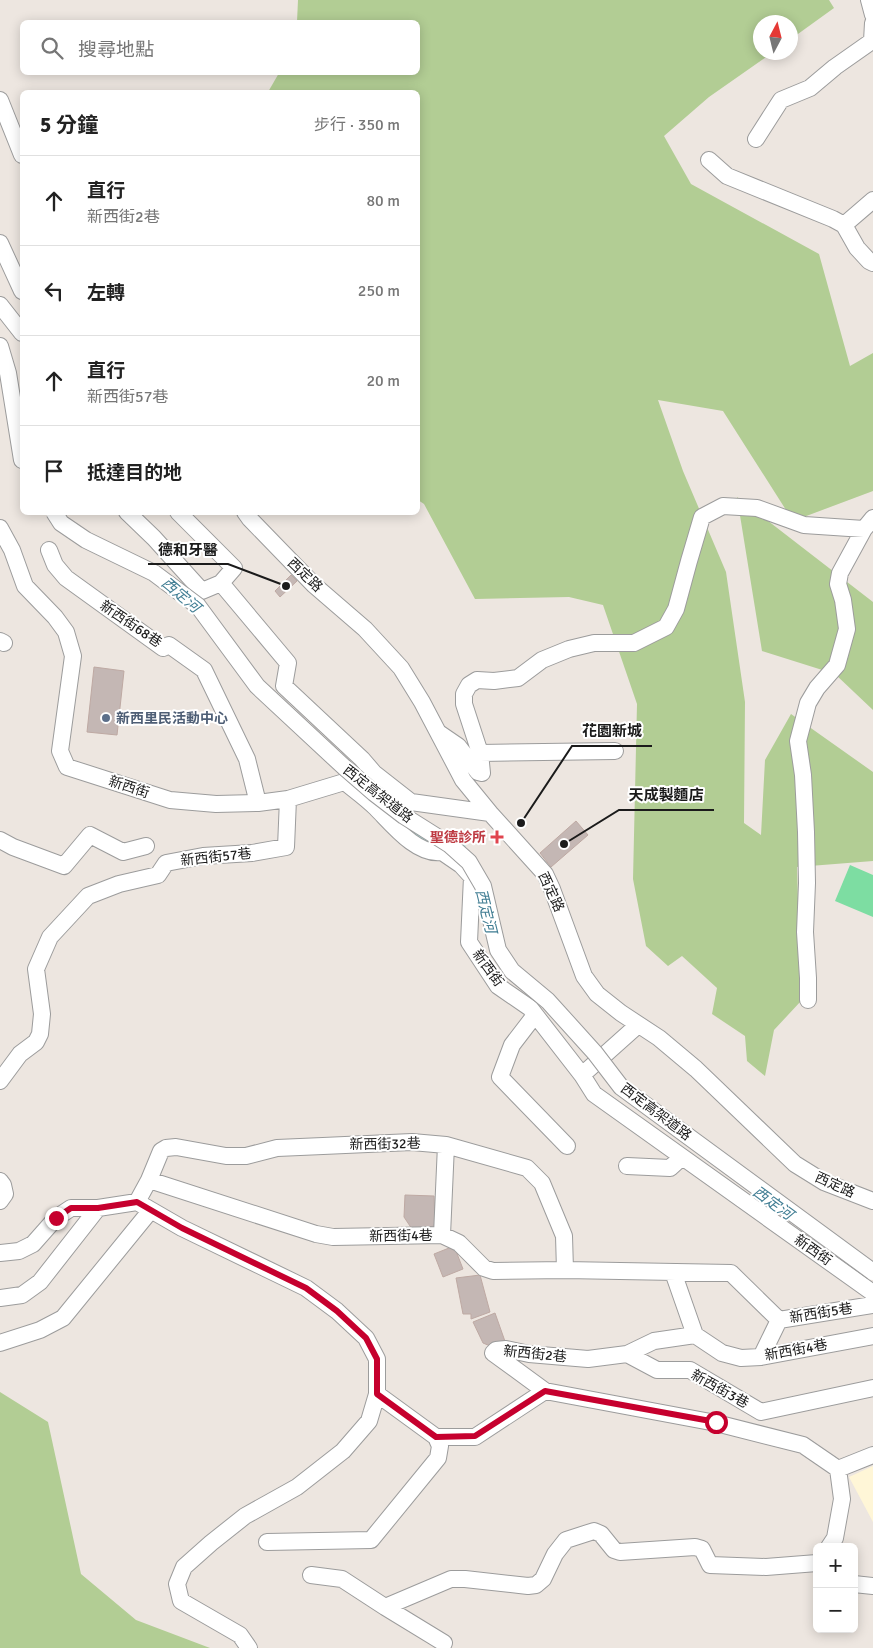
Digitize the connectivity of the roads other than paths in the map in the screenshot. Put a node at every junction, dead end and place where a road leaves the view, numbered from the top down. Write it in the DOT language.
graph roads {
  1 [pos="869,0"];
  2 [pos="873,16"];
  3 [pos="873,23"];
  4 [pos="0,100"];
  5 [pos="756,139"];
  6 [pos="20,150"];
  7 [pos="709,160"];
  8 [pos="873,200"];
  9 [pos="844,225"];
  10 [pos="0,243"];
  11 [pos="873,262"];
  12 [pos="20,287"];
  13 [pos="0,305"];
  14 [pos="20,330"];
  15 [pos="0,346"];
  16 [pos="10,373"];
  17 [pos="20,446"];
  18 [pos="56,515"];
  19 [pos="130,515"];
  20 [pos="181,515"];
  21 [pos="247,515"];
  22 [pos="869,523"];
  23 [pos="0,528"];
  24 [pos="49,550"];
  25 [pos="220,583"];
  26 [pos="437,731"];
  27 [pos="615,751"];
  28 [pos="480,753"];
  29 [pos="374,773"];
  30 [pos="346,782"];
  31 [pos="288,799"];
  32 [pos="258,803"];
  33 [pos="490,813"];
  34 [pos="0,840"];
  35 [pos="146,846"];
  36 [pos="808,1000"];
  37 [pos="535,1015"];
  38 [pos="638,1025"];
  39 [pos="582,1075"];
  40 [pos="0,1081"];
  41 [pos="446,1145"];
  42 [pos="567,1146"];
  43 [pos="682,1157"];
  44 [pos="627,1166"];
  45 [pos="149,1180"];
  46 [pos="0,1181"];
  47 [pos="0,1201"];
  48 [pos="873,1201"];
  49 [pos="144,1206"];
  50 [pos="98,1208"];
  51 [pos="442,1235"];
  52 [pos="0,1253"];
  53 [pos="565,1270"];
  54 [pos="673,1272"];
  55 [pos="873,1272"];
  56 [pos="873,1293"];
  57 [pos="0,1298"];
  58 [pos="873,1305"];
  59 [pos="779,1320"];
  60 [pos="695,1334"];
  61 [pos="873,1336"];
  62 [pos="0,1343"];
  63 [pos="627,1354"];
  64 [pos="761,1357"];
  65 [pos="873,1388"];
  66 [pos="545,1391"];
  67 [pos="377,1394"];
  68 [pos="436,1437"];
  69 [pos="873,1455"];
  70 [pos="838,1469"];
  71 [pos="267,1542"];
  72 [pos="832,1543"];
  73 [pos="813,1562"];
  74 [pos="312,1575"];
  75 [pos="858,1584"];
  76 [pos="873,1586"];
  77 [pos="385,1607"];
  78 [pos="444,1643"];
  79 [pos="249,1648"];
  1 -- 2 [label="street"];
  3 -- 5 [label="street"];
  4 -- 6 [label="street"];
  7 -- 9 [label="street"];
  8 -- 9 [label="street"];
  9 -- 11 [label="street"];
  10 -- 12 [label="street"];
  13 -- 14 [label="street"];
  15 -- 16 [label="street"];
  16 -- 17 [label="street"];
  18 -- 55 [label="street, 西定高架道路, bridge"];
  19 -- 25 [label="street"];
  20 -- 25 [label="street"];
  21 -- 26 [label="street, 西定路"];
  22 -- 28 [label="street"];
  22 -- 36 [label="street"];
  23 -- 32 [label="street, 新西街"];
  24 -- 32 [label="street, 新西街68巷"];
  25 -- 29 [label="street"];
  26 -- 28 [label="street"];
  26 -- 33 [label="street, 西定路"];
  27 -- 28 [label="street"];
  29 -- 30 [label="street"];
  29 -- 33 [label="street"];
  30 -- 31 [label="street, 新西街"];
  30 -- 37 [label="street, 新西街"];
  31 -- 32 [label="street, 新西街"];
  31 -- 40 [label="street, 新西街57巷"];
  33 -- 38 [label="street, 西定路"];
  34 -- 35 [label="street"];
  37 -- 39 [label="street, 新西街"];
  37 -- 42 [label="street"];
  38 -- 39 [label="street"];
  38 -- 48 [label="street, 西定路"];
  39 -- 43 [label="street, 新西街"];
  41 -- 45 [label="street, 新西街32巷"];
  41 -- 51 [label="street"];
  41 -- 53 [label="street, 新西街32巷"];
  43 -- 44 [label="street"];
  43 -- 56 [label="street, 新西街"];
  45 -- 49 [label="street"];
  45 -- 51 [label="street, 新西街4巷"];
  46 -- 47 [label="street"];
  49 -- 50 [label="street"];
  49 -- 62 [label="street"];
  49 -- 67 [label="street"];
  50 -- 52 [label="street"];
  50 -- 57 [label="street"];
  51 -- 53 [label="street, 新西街4巷"];
  53 -- 54 [label="street, 新西街4巷"];
  54 -- 59 [label="street, 新西街4巷"];
  54 -- 60 [label="street"];
  58 -- 59 [label="street, 新西街5巷"];
  59 -- 64 [label="street, 新西街5巷"];
  60 -- 63 [label="street"];
  60 -- 64 [label="street, 新西街4巷"];
  61 -- 64 [label="street, 新西街4巷"];
  63 -- 65 [label="street, 新西街3巷"];
  63 -- 66 [label="street, 新西街2巷"];
  66 -- 68 [label="street"];
  66 -- 70 [label="street, 新西街2巷"];
  67 -- 68 [label="street"];
  67 -- 79 [label="street"];
  68 -- 71 [label="street"];
  69 -- 70 [label="street"];
  70 -- 72 [label="street"];
  73 -- 77 [label="street"];
  74 -- 77 [label="street"];
  75 -- 76 [label="street"];
  77 -- 78 [label="street"];
}
